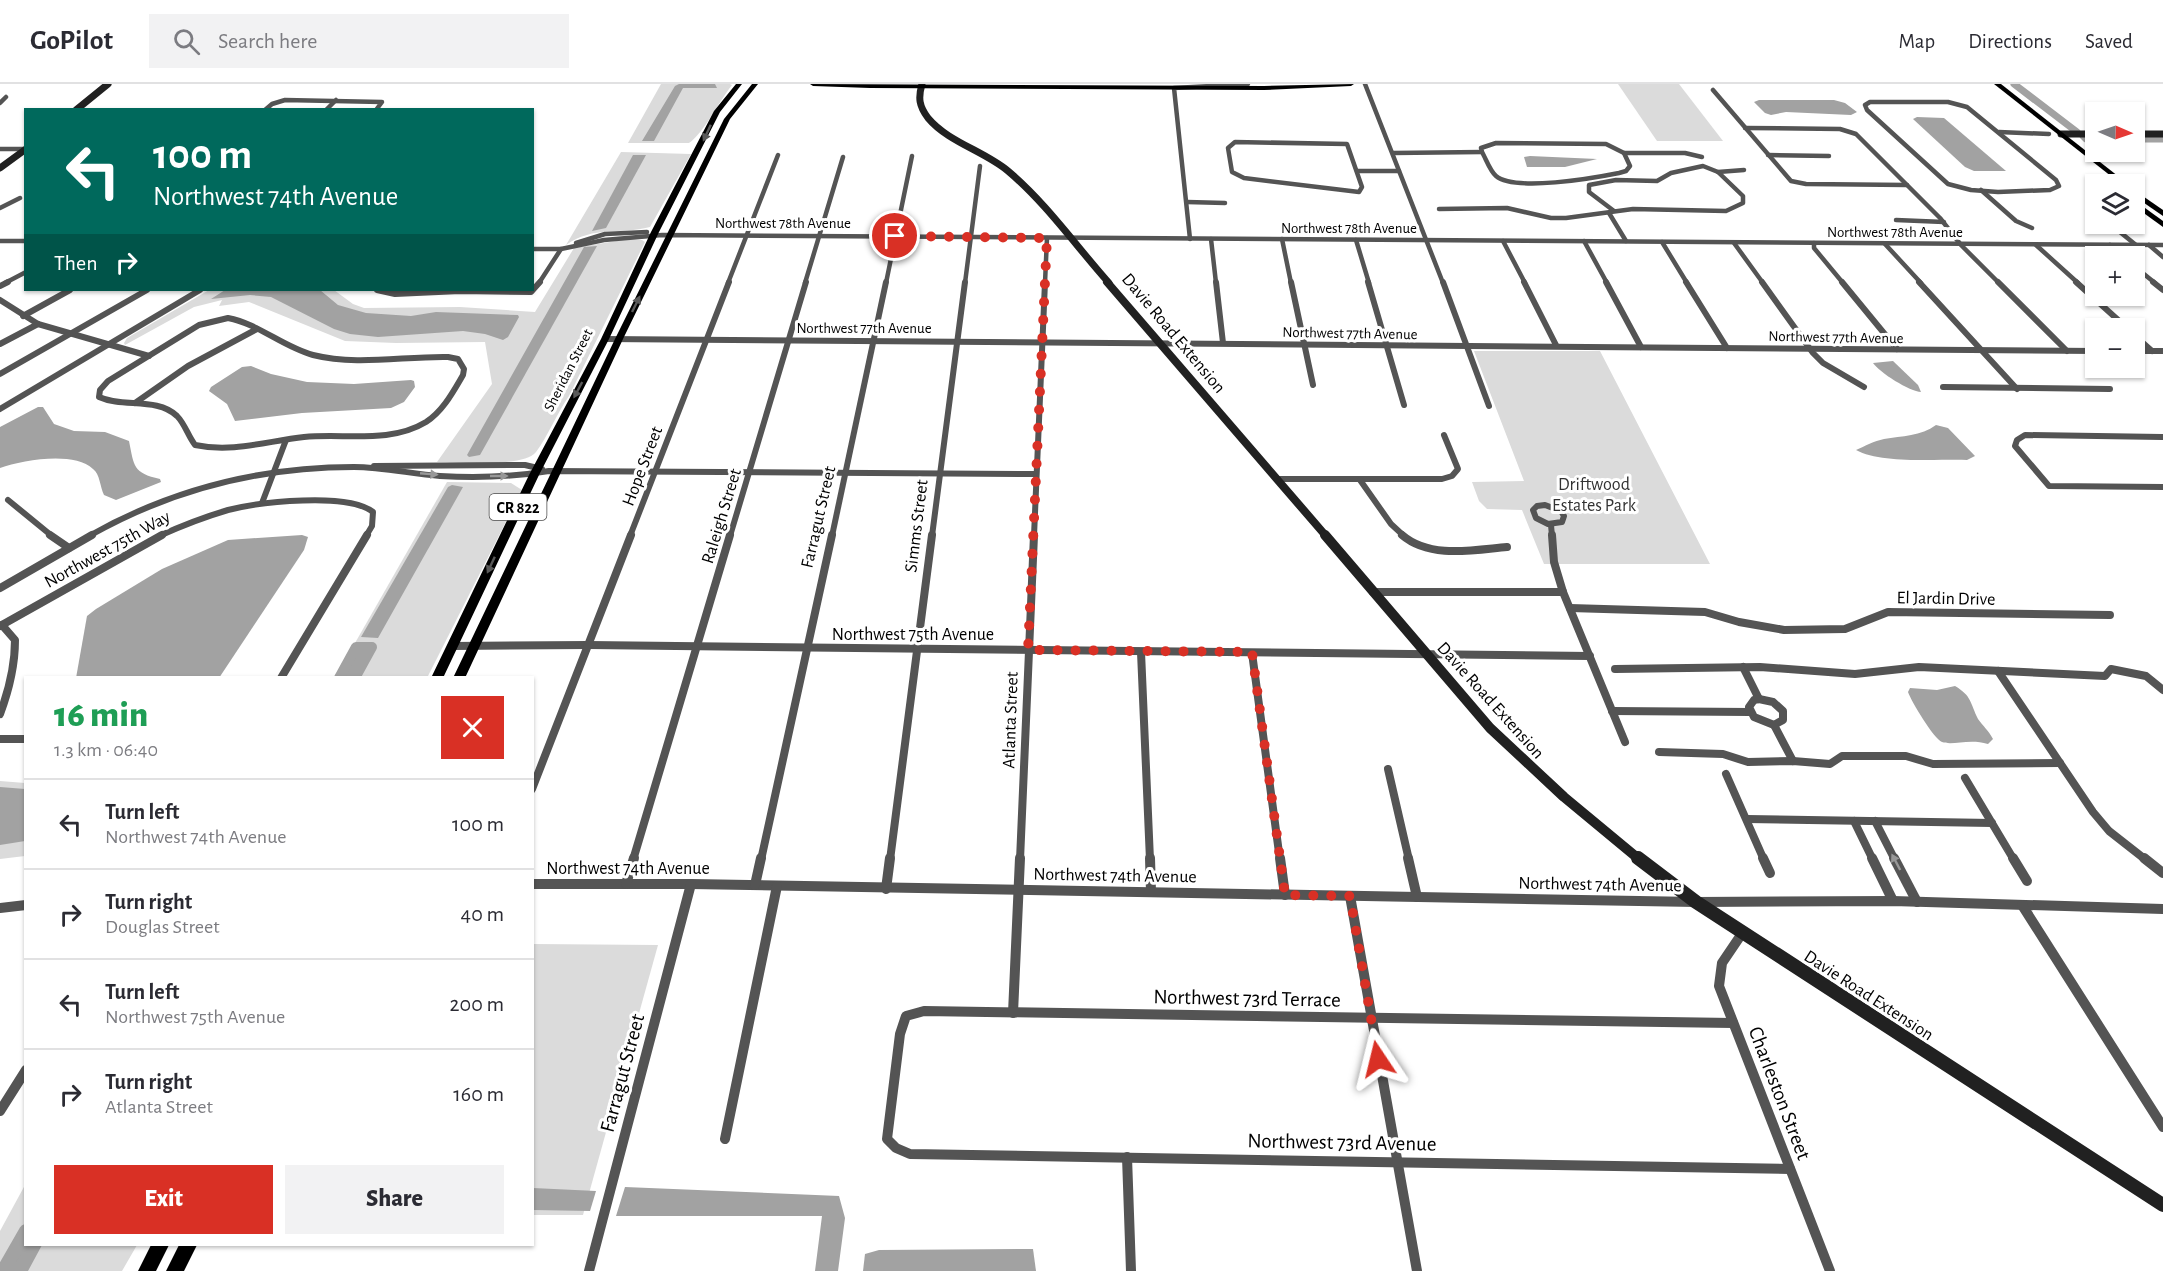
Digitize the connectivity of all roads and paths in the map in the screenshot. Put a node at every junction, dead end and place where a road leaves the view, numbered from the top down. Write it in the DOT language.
graph roads {
  1 [pos="108,84"];
  2 [pos="739,84"];
  3 [pos="755,84"];
  4 [pos="813,84"];
  5 [pos="1162,84"];
  6 [pos="1248,84"];
  7 [pos="1351,84"];
  8 [pos="1365,84"];
  9 [pos="1997,84"];
  10 [pos="921,85"];
  11 [pos="1080,87"];
  12 [pos="1173,88"];
  13 [pos="1713,90"];
  14 [pos="2007,92"];
  15 [pos="0,96"];
  16 [pos="336,100"];
  17 [pos="0,103"];
  18 [pos="78,108"];
  19 [pos="269,108"];
  20 [pos="328,108"];
  21 [pos="378,108"];
  22 [pos="1745,128"];
  23 [pos="2001,134"];
  24 [pos="2049,134"];
  25 [pos="2061,134"];
  26 [pos="2085,134"];
  27 [pos="2145,134"];
  28 [pos="2163,134"];
  29 [pos="2069,141"];
  30 [pos="24,149"];
  31 [pos="0,150"];
  32 [pos="24,150"];
  33 [pos="1482,152"];
  34 [pos="1393,153"];
  35 [pos="1624,153"];
  36 [pos="778,155"];
  37 [pos="1768,155"];
  38 [pos="912,156"];
  39 [pos="1829,156"];
  40 [pos="843,157"];
  41 [pos="1702,157"];
  42 [pos="980,166"];
  43 [pos="0,168"];
  44 [pos="1744,170"];
  45 [pos="1357,171"];
  46 [pos="1399,171"];
  47 [pos="1718,172"];
  48 [pos="2099,174"];
  49 [pos="2112,174"];
  50 [pos="1907,185"];
  51 [pos="1981,190"];
  52 [pos="20,198"];
  53 [pos="2145,200"];
  54 [pos="1187,202"];
  55 [pos="1225,202"];
  56 [pos="0,208"];
  57 [pos="1439,209"];
  58 [pos="2145,211"];
  59 [pos="1612,212"];
  60 [pos="2163,214"];
  61 [pos="1896,220"];
  62 [pos="1944,222"];
  63 [pos="2163,225"];
  64 [pos="2032,228"];
  65 [pos="2122,234"];
  66 [pos="660,235"];
  67 [pos="746,235"];
  68 [pos="820,236"];
  69 [pos="895,236"];
  70 [pos="970,237"];
  71 [pos="1047,238"];
  72 [pos="1071,238"];
  73 [pos="1190,239"];
  74 [pos="1211,239"];
  75 [pos="1282,239"];
  76 [pos="1356,240"];
  77 [pos="1427,240"];
  78 [pos="24,241"];
  79 [pos="1503,241"];
  80 [pos="1584,241"];
  81 [pos="1626,241"];
  82 [pos="2,242"];
  83 [pos="1662,242"];
  84 [pos="1734,243"];
  85 [pos="1814,243"];
  86 [pos="1885,244"];
  87 [pos="1961,244"];
  88 [pos="2036,245"];
  89 [pos="2110,245"];
  90 [pos="2136,245"];
  91 [pos="2149,245"];
  92 [pos="2163,245"];
  93 [pos="534,249"];
  94 [pos="561,249"];
  95 [pos="2163,257"];
  96 [pos="24,273"];
  97 [pos="2145,275"];
  98 [pos="0,286"];
  99 [pos="534,290"];
  100 [pos="2163,290"];
  101 [pos="68,291"];
  102 [pos="145,291"];
  103 [pos="198,291"];
  104 [pos="381,291"];
  105 [pos="418,291"];
  106 [pos="504,291"];
  107 [pos="533,291"];
  108 [pos="0,300"];
  109 [pos="23,316"];
  110 [pos="2116,318"];
  111 [pos="38,324"];
  112 [pos="257,329"];
  113 [pos="72,334"];
  114 [pos="605,339"];
  115 [pos="619,339"];
  116 [pos="706,339"];
  117 [pos="789,340"];
  118 [pos="873,340"];
  119 [pos="957,341"];
  120 [pos="1042,342"];
  121 [pos="1162,343"];
  122 [pos="1223,343"];
  123 [pos="0,344"];
  124 [pos="110,345"];
  125 [pos="1304,345"];
  126 [pos="1386,345"];
  127 [pos="1556,345"];
  128 [pos="2145,345"];
  129 [pos="1467,346"];
  130 [pos="1641,347"];
  131 [pos="1728,348"];
  132 [pos="1810,348"];
  133 [pos="1897,349"];
  134 [pos="1983,350"];
  135 [pos="2067,351"];
  136 [pos="2085,351"];
  137 [pos="2145,351"];
  138 [pos="2152,351"];
  139 [pos="2163,351"];
  140 [pos="149,356"];
  141 [pos="0,374"];
  142 [pos="1313,385"];
  143 [pos="1864,387"];
  144 [pos="1943,387"];
  145 [pos="2017,388"];
  146 [pos="2110,389"];
  147 [pos="135,403"];
  148 [pos="1404,405"];
  149 [pos="1489,406"];
  150 [pos="0,409"];
  151 [pos="1444,435"];
  152 [pos="2162,437"];
  153 [pos="286,440"];
  154 [pos="478,465"];
  155 [pos="367,468"];
  156 [pos="275,471"];
  157 [pos="536,471"];
  158 [pos="656,471"];
  159 [pos="554,472"];
  160 [pos="751,472"];
  161 [pos="846,473"];
  162 [pos="939,474"];
  163 [pos="1035,474"];
  164 [pos="471,476"];
  165 [pos="1278,479"];
  166 [pos="1360,480"];
  167 [pos="2163,487"];
  168 [pos="8,500"];
  169 [pos="262,502"];
  170 [pos="1551,525"];
  171 [pos="1507,547"];
  172 [pos="69,548"];
  173 [pos="0,588"];
  174 [pos="1563,591"];
  175 [pos="1373,592"];
  176 [pos="1570,608"];
  177 [pos="2110,615"];
  178 [pos="1,626"];
  179 [pos="474,645"];
  180 [pos="589,645"];
  181 [pos="453,646"];
  182 [pos="697,647"];
  183 [pos="806,648"];
  184 [pos="916,650"];
  185 [pos="1028,650"];
  186 [pos="1141,652"];
  187 [pos="1252,652"];
  188 [pos="1429,655"];
  189 [pos="1590,656"];
  190 [pos="1743,667"];
  191 [pos="1615,669"];
  192 [pos="1998,671"];
  193 [pos="282,676"];
  194 [pos="438,676"];
  195 [pos="460,676"];
  196 [pos="2163,690"];
  197 [pos="1759,699"];
  198 [pos="1612,711"];
  199 [pos="1750,712"];
  200 [pos="0,714"];
  201 [pos="1774,724"];
  202 [pos="0,739"];
  203 [pos="24,739"];
  204 [pos="1625,742"];
  205 [pos="1659,752"];
  206 [pos="1793,761"];
  207 [pos="2060,763"];
  208 [pos="1388,769"];
  209 [pos="1726,774"];
  210 [pos="1965,778"];
  211 [pos="534,784"];
  212 [pos="1747,819"];
  213 [pos="1854,821"];
  214 [pos="1875,821"];
  215 [pos="1992,823"];
  216 [pos="1770,873"];
  217 [pos="2163,873"];
  218 [pos="2027,881"];
  219 [pos="534,884"];
  220 [pos="626,884"];
  221 [pos="691,884"];
  222 [pos="754,885"];
  223 [pos="777,886"];
  224 [pos="886,889"];
  225 [pos="1019,890"];
  226 [pos="1151,892"];
  227 [pos="1285,895"];
  228 [pos="1350,896"];
  229 [pos="1417,897"];
  230 [pos="1893,901"];
  231 [pos="1696,902"];
  232 [pos="1917,902"];
  233 [pos="24,904"];
  234 [pos="2022,905"];
  235 [pos="0,909"];
  236 [pos="2163,909"];
  237 [pos="1743,932"];
  238 [pos="1013,1013"];
  239 [pos="1371,1018"];
  240 [pos="1733,1023"];
  241 [pos="24,1073"];
  242 [pos="0,1111"];
  243 [pos="2163,1127"];
  244 [pos="726,1139"];
  245 [pos="896,1148"];
  246 [pos="1127,1157"];
  247 [pos="1396,1162"];
  248 [pos="1790,1169"];
  249 [pos="2163,1205"];
  250 [pos="160,1246"];
  251 [pos="188,1246"];
  252 [pos="147,1271"];
  253 [pos="175,1271"];
  254 [pos="589,1271"];
  255 [pos="1131,1271"];
  256 [pos="1418,1271"];
  257 [pos="1830,1271"];
  1 -- 18 [label="main road"];
  2 -- 66 [label="main road, Sheridan Street / CR 822, one-way"];
  3 -- 66 [label="main road, Sheridan Street / CR 822"];
  4 -- 10 [label="main road"];
  5 -- 11 [label="main road"];
  6 -- 12 [label="street"];
  7 -- 12 [label="main road"];
  8 -- 34 [label="street"];
  9 -- 14 [label="main road"];
  10 -- 11 [label="main road"];
  10 -- 72 [label="main road, Davie Road Extension"];
  11 -- 12 [label="main road"];
  12 -- 54 [label="street"];
  13 -- 22 [label="street"];
  14 -- 24 [label="main road"];
  14 -- 25 [label="main road"];
  15 -- 17 [label="street"];
  16 -- 19 [label="street"];
  16 -- 20 [label="street"];
  16 -- 21 [label="street"];
  22 -- 37 [label="street"];
  22 -- 50 [label="street"];
  23 -- 24 [label="street"];
  23 -- 51 [label="street"];
  23 -- 51 [label="street"];
  24 -- 29 [label="main road"];
  24 -- 48 [label="main road"];
  25 -- 26 [label="main road"];
  25 -- 29 [label="main road"];
  27 -- 28 [label="main road"];
  29 -- 49 [label="main road"];
  30 -- 31 [label="street"];
  32 -- 43 [label="main road"];
  33 -- 34 [label="street"];
  33 -- 35 [label="street"];
  33 -- 35 [label="street"];
  34 -- 46 [label="street"];
  35 -- 41 [label="street"];
  36 -- 67 [label="street, Hope Street"];
  37 -- 39 [label="street"];
  37 -- 50 [label="street"];
  38 -- 69 [label="street, Farragut Street"];
  40 -- 68 [label="street, Raleigh Street"];
  42 -- 70 [label="street, Simms Street"];
  44 -- 47 [label="street"];
  45 -- 45 [label="street"];
  45 -- 46 [label="street"];
  46 -- 77 [label="street"];
  47 -- 59 [label="street"];
  47 -- 59 [label="street"];
  50 -- 62 [label="street"];
  51 -- 64 [label="street"];
  52 -- 56 [label="street"];
  53 -- 60 [label="main road"];
  54 -- 55 [label="street"];
  54 -- 73 [label="street"];
  57 -- 59 [label="street"];
  58 -- 63 [label="main road"];
  59 -- 81 [label="street"];
  61 -- 62 [label="street"];
  62 -- 87 [label="street"];
  65 -- 90 [label="street"];
  66 -- 67 [label="street, Northwest 78th Avenue"];
  66 -- 94 [label="street, Northwest 78th Avenue"];
  66 -- 114 [label="main road, Sheridan Street / CR 822"];
  115 -- 66 [label="main road, Sheridan Street / CR 822, one-way"];
  67 -- 68 [label="street, Northwest 78th Avenue"];
  67 -- 116 [label="street, Hope Street"];
  68 -- 69 [label="street, Northwest 78th Avenue"];
  68 -- 117 [label="street, Raleigh Street"];
  69 -- 70 [label="street, Northwest 78th Avenue"];
  69 -- 118 [label="street, Farragut Street"];
  70 -- 71 [label="street, Northwest 78th Avenue"];
  70 -- 119 [label="street, Simms Street"];
  71 -- 72 [label="street"];
  71 -- 120 [label="street, Atlanta Street"];
  72 -- 73 [label="street, Northwest 78th Avenue"];
  72 -- 121 [label="main road, Davie Road Extension"];
  73 -- 74 [label="street, Northwest 78th Avenue"];
  74 -- 75 [label="street, Northwest 78th Avenue"];
  74 -- 122 [label="street"];
  75 -- 76 [label="street, Northwest 78th Avenue"];
  75 -- 125 [label="street"];
  76 -- 77 [label="street, Northwest 78th Avenue"];
  76 -- 126 [label="street"];
  77 -- 79 [label="street, Northwest 78th Avenue"];
  77 -- 129 [label="street"];
  78 -- 82 [label="street"];
  79 -- 80 [label="street, Northwest 78th Avenue"];
  79 -- 127 [label="street"];
  80 -- 81 [label="street, Northwest 78th Avenue"];
  80 -- 130 [label="street"];
  81 -- 83 [label="street, Northwest 78th Avenue"];
  83 -- 84 [label="street, Northwest 78th Avenue"];
  83 -- 131 [label="street"];
  84 -- 85 [label="street, Northwest 78th Avenue"];
  84 -- 132 [label="street"];
  85 -- 86 [label="street, Northwest 78th Avenue"];
  85 -- 133 [label="street"];
  86 -- 87 [label="street, Northwest 78th Avenue"];
  86 -- 134 [label="street"];
  87 -- 88 [label="street, Northwest 78th Avenue"];
  87 -- 135 [label="street"];
  88 -- 89 [label="street, Northwest 78th Avenue"];
  88 -- 110 [label="street"];
  89 -- 90 [label="street, Northwest 78th Avenue"];
  90 -- 91 [label="street, Northwest 78th Avenue"];
  91 -- 92 [label="street, Northwest 78th Avenue"];
  91 -- 95 [label="street"];
  93 -- 94 [label="street, Northwest 78th Avenue"];
  94 -- 99 [label="street"];
  96 -- 98 [label="street"];
  97 -- 100 [label="street"];
  101 -- 109 [label="street"];
  102 -- 113 [label="street"];
  103 -- 124 [label="street"];
  104 -- 105 [label="street"];
  106 -- 107 [label="street"];
  108 -- 109 [label="street"];
  109 -- 111 [label="street"];
  111 -- 113 [label="street"];
  111 -- 123 [label="street"];
  112 -- 140 [label="street"];
  112 -- 147 [label="street"];
  112 -- 153 [label="street"];
  113 -- 124 [label="street"];
  113 -- 141 [label="street"];
  114 -- 115 [label="street, Northwest 77th Avenue"];
  114 -- 157 [label="main road, Sheridan Street / CR 822, one-way"];
  115 -- 116 [label="street, Northwest 77th Avenue"];
  115 -- 159 [label="main road, Sheridan Street / CR 822"];
  116 -- 117 [label="street, Northwest 77th Avenue"];
  116 -- 158 [label="street, Hope Street"];
  117 -- 118 [label="street, Northwest 77th Avenue"];
  117 -- 160 [label="street, Raleigh Street"];
  118 -- 119 [label="street, Northwest 77th Avenue"];
  118 -- 161 [label="street, Farragut Street"];
  119 -- 120 [label="street, Northwest 77th Avenue"];
  119 -- 162 [label="street, Simms Street"];
  120 -- 121 [label="street, Northwest 77th Avenue"];
  120 -- 163 [label="street, Atlanta Street"];
  121 -- 122 [label="street, Northwest 77th Avenue"];
  121 -- 165 [label="main road, Davie Road Extension"];
  122 -- 125 [label="street, Northwest 77th Avenue"];
  124 -- 140 [label="street"];
  124 -- 150 [label="street"];
  125 -- 126 [label="street, Northwest 77th Avenue"];
  125 -- 142 [label="street"];
  126 -- 129 [label="street, Northwest 77th Avenue"];
  126 -- 148 [label="street"];
  127 -- 129 [label="street, Northwest 77th Avenue"];
  127 -- 130 [label="street, Northwest 77th Avenue"];
  128 -- 138 [label="street"];
  129 -- 149 [label="street"];
  130 -- 131 [label="street, Northwest 77th Avenue"];
  131 -- 132 [label="street, Northwest 77th Avenue"];
  132 -- 133 [label="street, Northwest 77th Avenue"];
  132 -- 143 [label="street"];
  133 -- 134 [label="street, Northwest 77th Avenue"];
  134 -- 135 [label="street, Northwest 77th Avenue"];
  134 -- 145 [label="street"];
  135 -- 136 [label="street, Northwest 77th Avenue"];
  137 -- 138 [label="street"];
  138 -- 139 [label="street"];
  140 -- 147 [label="street"];
  144 -- 145 [label="street"];
  145 -- 146 [label="street"];
  147 -- 153 [label="street"];
  151 -- 166 [label="street"];
  152 -- 167 [label="street"];
  153 -- 156 [label="street"];
  154 -- 155 [label="street"];
  154 -- 157 [label="street"];
  154 -- 164 [label="street"];
  155 -- 156 [label="street"];
  155 -- 164 [label="street, one-way"];
  156 -- 169 [label="street"];
  156 -- 172 [label="street"];
  157 -- 159 [label="street"];
  164 -- 157 [label="street, one-way"];
  157 -- 181 [label="main road, Sheridan Street / CR 822, one-way"];
  158 -- 159 [label="street"];
  158 -- 160 [label="street"];
  158 -- 180 [label="street, Hope Street"];
  159 -- 179 [label="main road, Sheridan Street / CR 822"];
  160 -- 161 [label="street"];
  160 -- 182 [label="street, Raleigh Street"];
  161 -- 162 [label="street"];
  161 -- 183 [label="street, Farragut Street"];
  162 -- 163 [label="street"];
  162 -- 184 [label="street, Simms Street"];
  163 -- 185 [label="street, Atlanta Street"];
  165 -- 166 [label="street"];
  165 -- 175 [label="main road, Davie Road Extension"];
  166 -- 171 [label="street"];
  168 -- 172 [label="street"];
  169 -- 178 [label="street, Northwest 75th Way"];
  169 -- 193 [label="street, Northwest 75th Way"];
  170 -- 174 [label="street"];
  172 -- 173 [label="street"];
  174 -- 175 [label="street"];
  174 -- 176 [label="street"];
  175 -- 188 [label="main road, Davie Road Extension"];
  176 -- 177 [label="street, El Jardin Drive"];
  176 -- 189 [label="street"];
  178 -- 200 [label="street"];
  179 -- 180 [label="street, Northwest 75th Avenue"];
  179 -- 181 [label="street, Northwest 75th Avenue"];
  179 -- 195 [label="main road, Sheridan Street / CR 822"];
  180 -- 182 [label="street, Northwest 75th Avenue"];
  180 -- 211 [label="street, Hope Street"];
  181 -- 194 [label="main road, Sheridan Street / CR 822"];
  182 -- 183 [label="street, Northwest 75th Avenue"];
  182 -- 220 [label="street, Raleigh Street"];
  183 -- 184 [label="street, Northwest 75th Avenue"];
  183 -- 222 [label="street, Farragut Street"];
  184 -- 185 [label="street, Northwest 75th Avenue"];
  184 -- 224 [label="street, Simms Street"];
  185 -- 186 [label="street, Northwest 75th Avenue"];
  185 -- 225 [label="street, Atlanta Street"];
  186 -- 187 [label="street, Northwest 75th Avenue"];
  186 -- 226 [label="street"];
  187 -- 188 [label="street, Northwest 75th Avenue"];
  187 -- 227 [label="street"];
  188 -- 189 [label="street, Northwest 75th Avenue"];
  188 -- 231 [label="main road, Davie Road Extension"];
  189 -- 198 [label="street"];
  190 -- 191 [label="street"];
  190 -- 192 [label="street"];
  190 -- 197 [label="street"];
  192 -- 196 [label="street"];
  192 -- 207 [label="street"];
  197 -- 199 [label="street"];
  197 -- 201 [label="street"];
  198 -- 199 [label="street"];
  198 -- 204 [label="street"];
  199 -- 201 [label="street"];
  201 -- 206 [label="street"];
  202 -- 203 [label="street"];
  205 -- 206 [label="street"];
  206 -- 207 [label="street"];
  207 -- 217 [label="street"];
  208 -- 229 [label="street"];
  209 -- 212 [label="street"];
  210 -- 215 [label="street"];
  212 -- 213 [label="street"];
  212 -- 216 [label="street"];
  213 -- 214 [label="street"];
  213 -- 230 [label="street"];
  214 -- 215 [label="street"];
  232 -- 214 [label="street, one-way"];
  215 -- 218 [label="street"];
  219 -- 220 [label="street, Northwest 74th Avenue"];
  220 -- 221 [label="street, Northwest 74th Avenue"];
  221 -- 222 [label="street, Northwest 74th Avenue"];
  221 -- 254 [label="street, Farragut Street"];
  222 -- 223 [label="street, Northwest 74th Avenue"];
  223 -- 224 [label="street, Northwest 74th Avenue"];
  223 -- 244 [label="street"];
  224 -- 225 [label="street, Northwest 74th Avenue"];
  225 -- 226 [label="street, Northwest 74th Avenue"];
  225 -- 238 [label="street, Atlanta Street"];
  226 -- 227 [label="street, Northwest 74th Avenue"];
  227 -- 228 [label="street, Northwest 74th Avenue"];
  228 -- 229 [label="street, Northwest 74th Avenue"];
  228 -- 239 [label="street"];
  229 -- 231 [label="street, Northwest 74th Avenue"];
  230 -- 231 [label="street, Northwest 74th Avenue"];
  230 -- 232 [label="street, Northwest 74th Avenue"];
  231 -- 237 [label="main road, Davie Road Extension"];
  232 -- 234 [label="street, Northwest 74th Avenue"];
  233 -- 235 [label="street"];
  234 -- 236 [label="street"];
  234 -- 243 [label="street"];
  237 -- 240 [label="street, Charleston Street"];
  237 -- 249 [label="main road, Davie Road Extension"];
  238 -- 239 [label="street, Northwest 73rd Terrace"];
  238 -- 245 [label="street, Northwest 73rd Terrace"];
  239 -- 240 [label="street, Northwest 73rd Terrace"];
  239 -- 247 [label="street"];
  240 -- 248 [label="street, Charleston Street"];
  241 -- 242 [label="street"];
  245 -- 246 [label="street, Northwest 73rd Avenue"];
  246 -- 247 [label="street, Northwest 73rd Avenue"];
  246 -- 255 [label="street"];
  247 -- 248 [label="street, Northwest 73rd Avenue"];
  247 -- 256 [label="street"];
  248 -- 257 [label="street, Charleston Street"];
  250 -- 252 [label="main road"];
  251 -- 253 [label="main road"];
}
